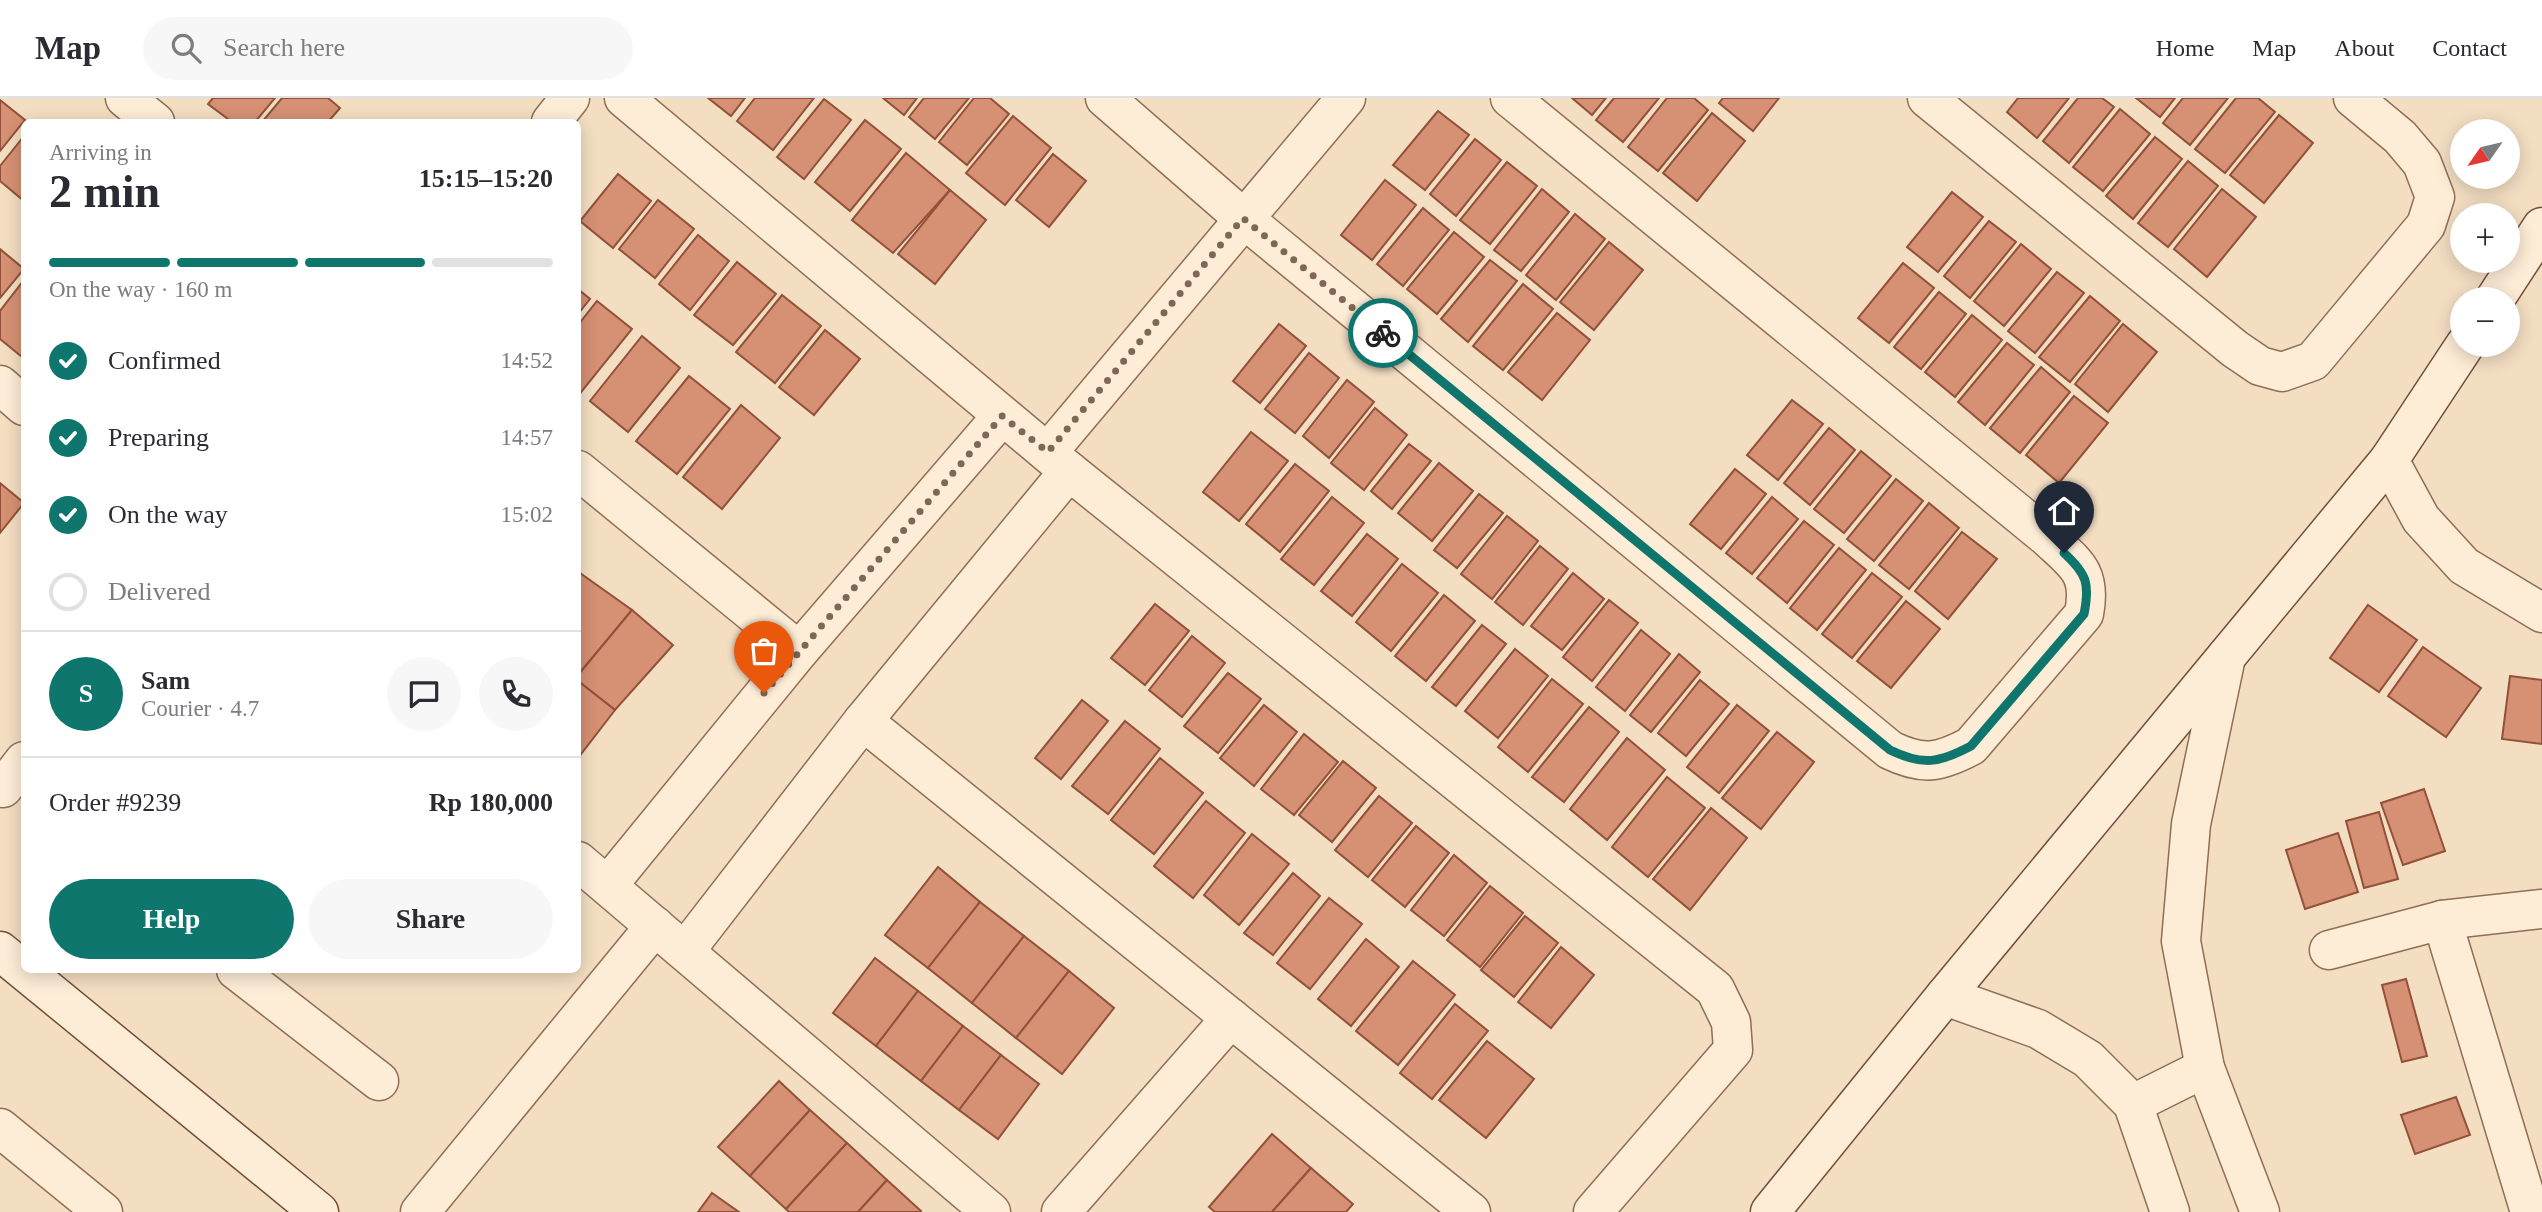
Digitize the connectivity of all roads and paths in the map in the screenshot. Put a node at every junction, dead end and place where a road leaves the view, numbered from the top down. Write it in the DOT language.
graph roads {
  1 [pos="125,98"];
  2 [pos="570,98"];
  3 [pos="624,98"];
  4 [pos="1105,98"];
  5 [pos="1346,98"];
  6 [pos="1510,98"];
  7 [pos="1927,98"];
  8 [pos="2353,98"];
  9 [pos="151,119"];
  10 [pos="553,119"];
  11 [pos="1243,218"];
  12 [pos="2542,228"];
  13 [pos="2503,287"];
  14 [pos="2457,357"];
  15 [pos="0,385"];
  16 [pos="21,403"];
  17 [pos="1002,416"];
  18 [pos="2389,460"];
  19 [pos="1058,461"];
  20 [pos="581,472"];
  21 [pos="2542,613"];
  22 [pos="799,650"];
  23 [pos="2226,657"];
  24 [pos="863,721"];
  25 [pos="581,864"];
  26 [pos="608,886"];
  27 [pos="2542,909"];
  28 [pos="2442,920"];
  29 [pos="655,926"];
  30 [pos="2329,950"];
  31 [pos="0,951"];
  32 [pos="685,951"];
  33 [pos="21,968"];
  34 [pos="27,973"];
  35 [pos="240,973"];
  36 [pos="1945,996"];
  37 [pos="1231,1018"];
  38 [pos="2205,1068"];
  39 [pos="379,1081"];
  40 [pos="2133,1104"];
  41 [pos="0,1128"];
  42 [pos="2526,1139"];
  43 [pos="103,1212"];
  44 [pos="319,1212"];
  45 [pos="420,1212"];
  46 [pos="991,1212"];
  47 [pos="1061,1212"];
  48 [pos="1471,1212"];
  49 [pos="1593,1212"];
  50 [pos="1770,1212"];
  51 [pos="2170,1212"];
  52 [pos="2260,1212"];
  53 [pos="2530,1212"];
  1 -- 9 [label="street"];
  2 -- 10 [label="street"];
  3 -- 17 [label="street"];
  4 -- 11 [label="street"];
  5 -- 11 [label="street"];
  6 -- 11 [label="street"];
  7 -- 8 [label="street"];
  11 -- 19 [label="street"];
  12 -- 13 [label="street"];
  14 -- 18 [label="street"];
  15 -- 16 [label="street"];
  17 -- 19 [label="street"];
  17 -- 22 [label="street"];
  18 -- 21 [label="street"];
  18 -- 23 [label="street"];
  19 -- 24 [label="street"];
  19 -- 49 [label="street"];
  20 -- 22 [label="street"];
  22 -- 26 [label="street"];
  23 -- 36 [label="street"];
  23 -- 38 [label="street"];
  24 -- 32 [label="street"];
  24 -- 37 [label="street"];
  25 -- 26 [label="street"];
  26 -- 29 [label="street"];
  27 -- 28 [label="street"];
  28 -- 30 [label="street"];
  28 -- 42 [label="street"];
  29 -- 32 [label="street"];
  29 -- 45 [label="street"];
  31 -- 33 [label="street"];
  32 -- 46 [label="street"];
  34 -- 44 [label="street"];
  35 -- 39 [label="street"];
  36 -- 40 [label="street"];
  36 -- 50 [label="street"];
  37 -- 47 [label="street"];
  37 -- 48 [label="street"];
  38 -- 40 [label="street"];
  38 -- 52 [label="street"];
  40 -- 51 [label="street"];
  41 -- 43 [label="street"];
  42 -- 53 [label="street"];
}
